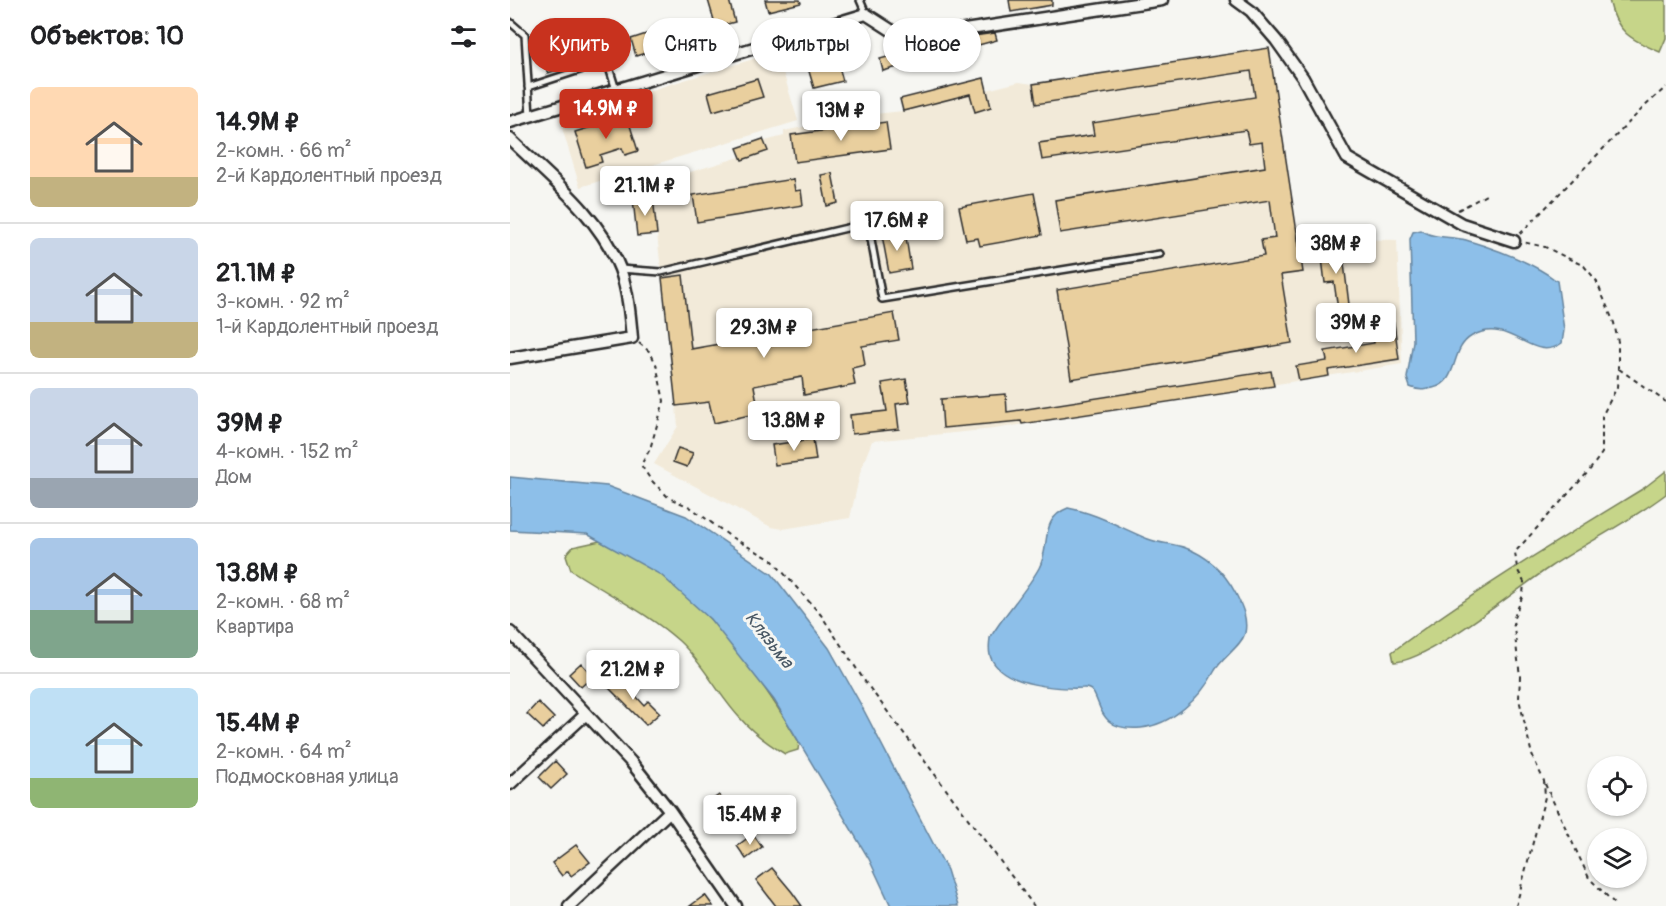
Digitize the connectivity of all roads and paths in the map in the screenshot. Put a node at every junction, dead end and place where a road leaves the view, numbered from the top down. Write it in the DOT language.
graph roads {
  1 [pos="860,0"];
  2 [pos="1162,0"];
  3 [pos="1236,0"];
  4 [pos="866,14"];
  5 [pos="510,22"];
  6 [pos="528,87"];
  7 [pos="1666,87"];
  8 [pos="616,90"];
  9 [pos="530,116"];
  10 [pos="510,122"];
  11 [pos="510,139"];
  12 [pos="1488,194"];
  13 [pos="1444,213"];
  14 [pos="1514,241"];
  15 [pos="1160,254"];
  16 [pos="620,269"];
  17 [pos="632,338"];
  18 [pos="510,358"];
  19 [pos="1618,368"];
  20 [pos="1666,402"];
  21 [pos="510,632"];
  22 [pos="585,715"];
  23 [pos="1544,781"];
  24 [pos="510,784"];
  25 [pos="670,811"];
  26 [pos="569,906"];
  27 [pos="736,906"];
  28 [pos="1034,906"];
  29 [pos="1516,906"];
  30 [pos="1617,906"];
  1 -- 4 [label="lane"];
  2 -- 4 [label="street"];
  3 -- 13 [label="street"];
  4 -- 8 [label="street"];
  5 -- 6 [label="lane"];
  6 -- 8 [label="lane"];
  6 -- 9 [label="lane"];
  7 -- 14 [label="path"];
  8 -- 9 [label="street"];
  9 -- 10 [label="street"];
  11 -- 16 [label="street"];
  12 -- 13 [label="path"];
  13 -- 14 [label="street"];
  14 -- 19 [label="path"];
  15 -- 16 [label="lane"];
  16 -- 17 [label="street"];
  17 -- 18 [label="street"];
  17 -- 28 [label="path"];
  19 -- 20 [label="path"];
  19 -- 23 [label="path"];
  21 -- 22 [label="street"];
  22 -- 24 [label="street"];
  22 -- 25 [label="street"];
  23 -- 29 [label="path"];
  23 -- 30 [label="path"];
  25 -- 26 [label="street"];
  25 -- 27 [label="street"];
}
